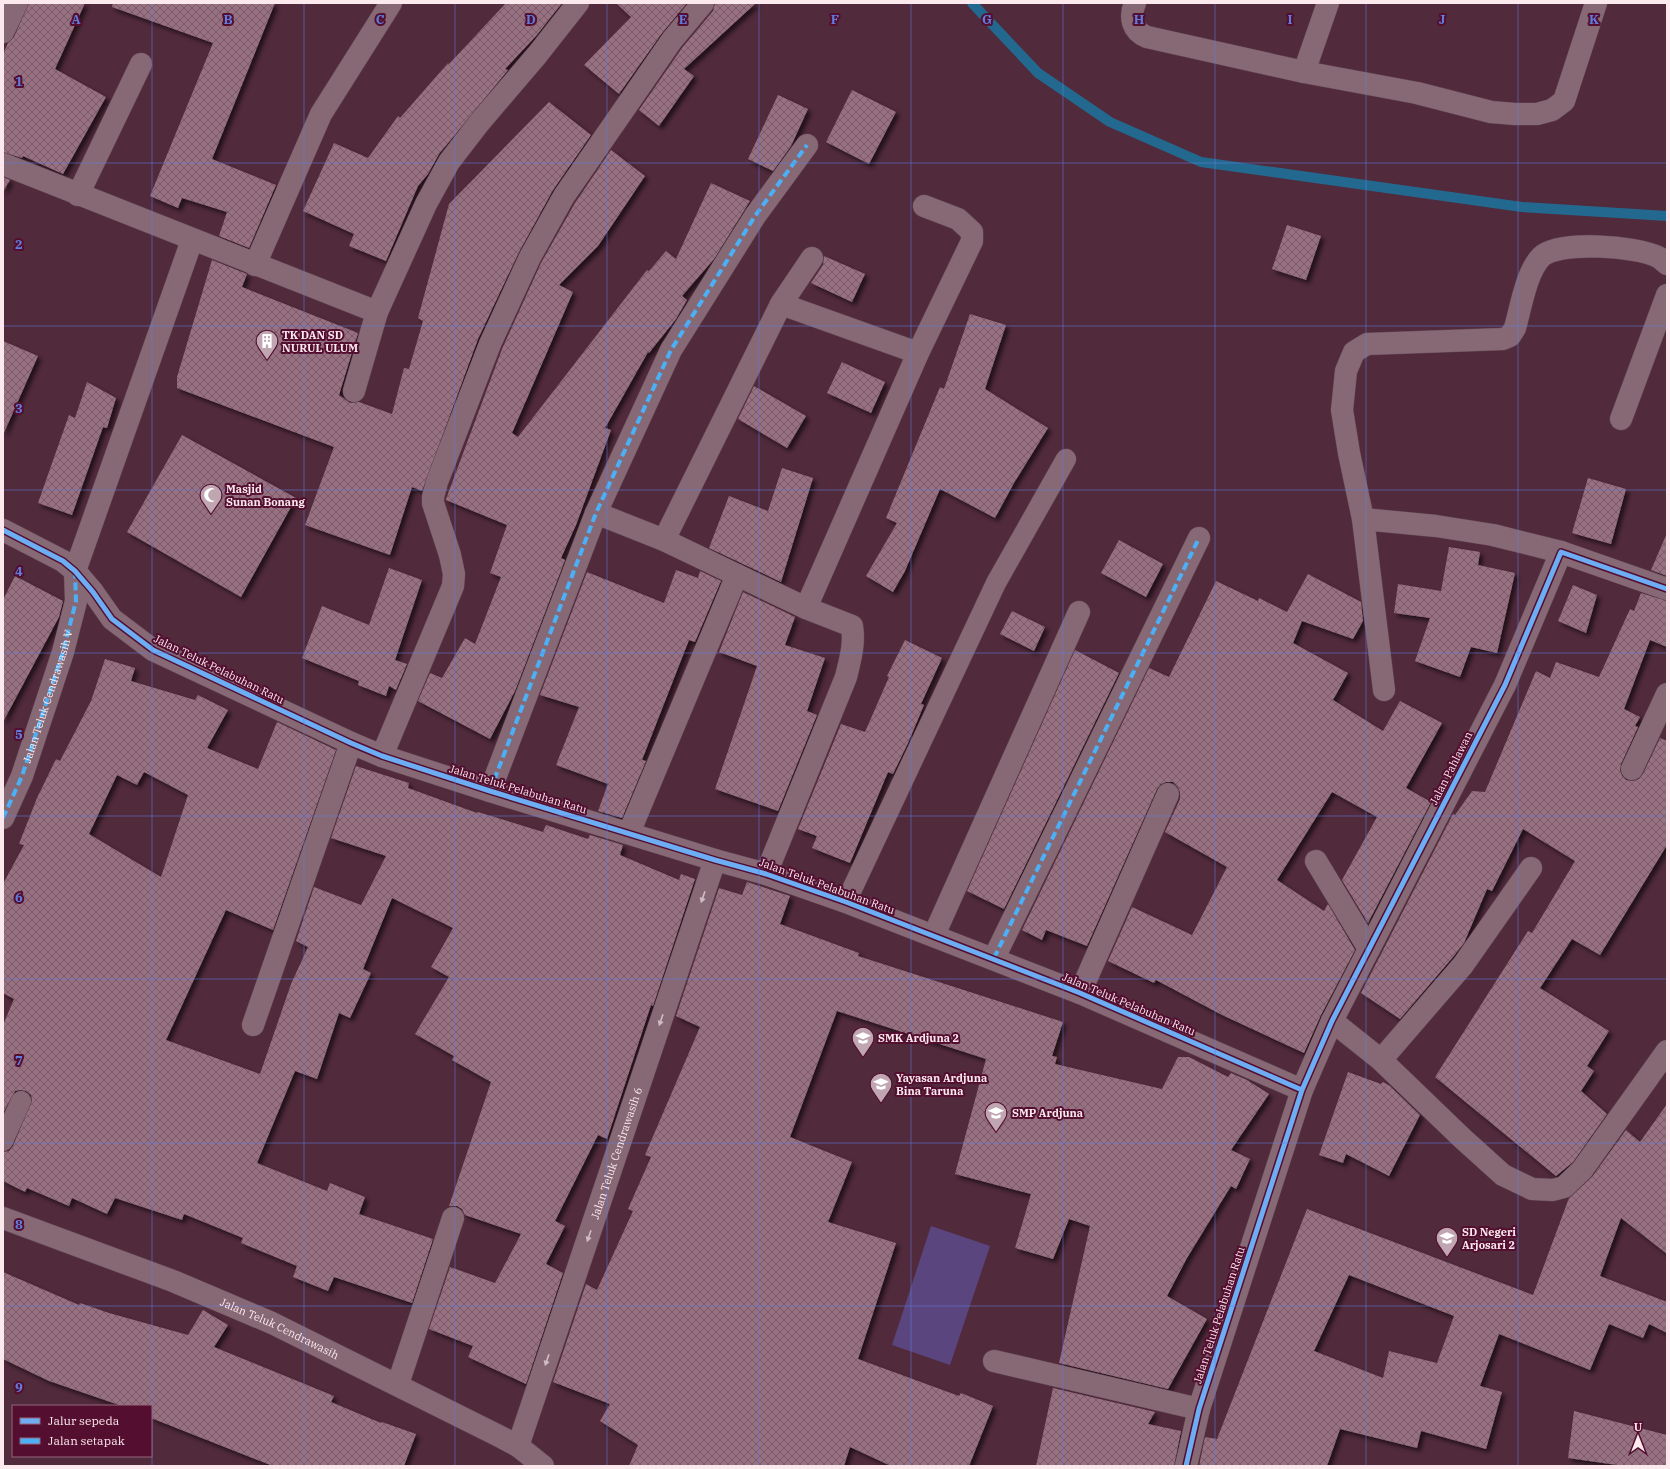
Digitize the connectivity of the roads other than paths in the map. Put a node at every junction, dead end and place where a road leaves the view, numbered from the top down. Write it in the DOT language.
graph roads {
  1 [pos="17,3"];
  2 [pos="391,3"];
  3 [pos="578,3"];
  4 [pos="703,3"];
  5 [pos="1135,3"];
  6 [pos="1328,3"];
  7 [pos="1596,3"];
  8 [pos="3,32"];
  9 [pos="141,64"];
  10 [pos="1304,72"];
  11 [pos="807,145"];
  12 [pos="3,164"];
  13 [pos="78,195"];
  14 [pos="924,206"];
  15 [pos="192,240"];
  16 [pos="812,258"];
  17 [pos="1667,264"];
  18 [pos="255,265"];
  19 [pos="1667,295"];
  20 [pos="781,304"];
  21 [pos="377,312"];
  22 [pos="918,353"];
  23 [pos="354,391"];
  24 [pos="1621,419"];
  25 [pos="1066,459"];
  26 [pos="596,513"];
  27 [pos="1363,519"];
  28 [pos="3,530"];
  29 [pos="1199,538"];
  30 [pos="664,540"];
  31 [pos="1561,552"];
  32 [pos="75,571"];
  33 [pos="737,575"];
  34 [pos="1667,589"];
  35 [pos="806,608"];
  36 [pos="1079,612"];
  37 [pos="1384,690"];
  38 [pos="1667,694"];
  39 [pos="351,744"];
  40 [pos="382,756"];
  41 [pos="1632,769"];
  42 [pos="490,791"];
  43 [pos="1168,794"];
  44 [pos="3,818"];
  45 [pos="629,833"];
  46 [pos="715,860"];
  47 [pos="1316,861"];
  48 [pos="1531,868"];
  49 [pos="766,874"];
  50 [pos="846,902"];
  51 [pos="934,935"];
  52 [pos="1369,949"];
  53 [pos="994,958"];
  54 [pos="1080,993"];
  55 [pos="1332,1021"];
  56 [pos="252,1025"];
  57 [pos="1667,1051"];
  58 [pos="1382,1060"];
  59 [pos="1302,1090"];
  60 [pos="21,1101"];
  61 [pos="3,1142"];
  62 [pos="3,1218"];
  63 [pos="453,1218"];
  64 [pos="994,1361"];
  65 [pos="398,1384"];
  66 [pos="1200,1409"];
  67 [pos="518,1446"];
  68 [pos="543,1466"];
  69 [pos="1186,1466"];
  1 -- 8 [label="street"];
  2 -- 18 [label="street"];
  3 -- 21 [label="street"];
  4 -- 40 [label="street"];
  5 -- 10 [label="street"];
  6 -- 10 [label="street"];
  7 -- 10 [label="street"];
  9 -- 13 [label="street"];
  11 -- 26 [label="street"];
  12 -- 13 [label="street"];
  13 -- 15 [label="street"];
  14 -- 22 [label="street"];
  15 -- 18 [label="street"];
  15 -- 32 [label="street"];
  16 -- 20 [label="street"];
  17 -- 27 [label="street"];
  18 -- 21 [label="street"];
  19 -- 24 [label="street"];
  20 -- 22 [label="street"];
  20 -- 30 [label="street"];
  21 -- 23 [label="street"];
  22 -- 35 [label="street"];
  25 -- 50 [label="lane"];
  26 -- 30 [label="street"];
  26 -- 42 [label="street"];
  27 -- 31 [label="street"];
  27 -- 37 [label="street"];
  28 -- 32 [label="street, Jalan Teluk Pelabuhan Ratu"];
  29 -- 53 [label="street"];
  30 -- 33 [label="street"];
  31 -- 34 [label="street"];
  31 -- 52 [label="street, Jalan Pahlawan"];
  32 -- 39 [label="street, Jalan Teluk Pelabuhan Ratu"];
  32 -- 44 [label="street, Jalan Teluk Cendrawasih V"];
  33 -- 35 [label="street"];
  33 -- 45 [label="street"];
  35 -- 49 [label="street"];
  36 -- 51 [label="street"];
  38 -- 41 [label="street"];
  39 -- 40 [label="street, Jalan Teluk Pelabuhan Ratu"];
  39 -- 56 [label="street"];
  40 -- 42 [label="street, Jalan Teluk Pelabuhan Ratu"];
  42 -- 45 [label="street, Jalan Teluk Pelabuhan Ratu"];
  43 -- 54 [label="street"];
  45 -- 46 [label="street, Jalan Teluk Pelabuhan Ratu"];
  46 -- 49 [label="street, Jalan Teluk Pelabuhan Ratu"];
  46 -- 67 [label="street, Jalan Teluk Cendrawasih 6, one-way"];
  47 -- 52 [label="street"];
  48 -- 58 [label="street"];
  49 -- 50 [label="street, Jalan Teluk Pelabuhan Ratu"];
  50 -- 51 [label="street, Jalan Teluk Pelabuhan Ratu"];
  51 -- 53 [label="street, Jalan Teluk Pelabuhan Ratu"];
  52 -- 55 [label="street, Jalan Pahlawan"];
  53 -- 54 [label="street, Jalan Teluk Pelabuhan Ratu"];
  54 -- 59 [label="street, Jalan Teluk Pelabuhan Ratu"];
  55 -- 58 [label="street"];
  55 -- 59 [label="street, Jalan Pahlawan"];
  57 -- 58 [label="street"];
  59 -- 66 [label="street, Jalan Teluk Pelabuhan Ratu"];
  60 -- 61 [label="lane"];
  62 -- 65 [label="street, Jalan Teluk Cendrawasih"];
  63 -- 65 [label="street"];
  64 -- 66 [label="street"];
  65 -- 67 [label="street, Jalan Teluk Cendrawasih"];
  66 -- 69 [label="street, Jalan Teluk Pelabuhan Ratu"];
  67 -- 68 [label="street, Jalan Teluk Cendrawasih"];
}
